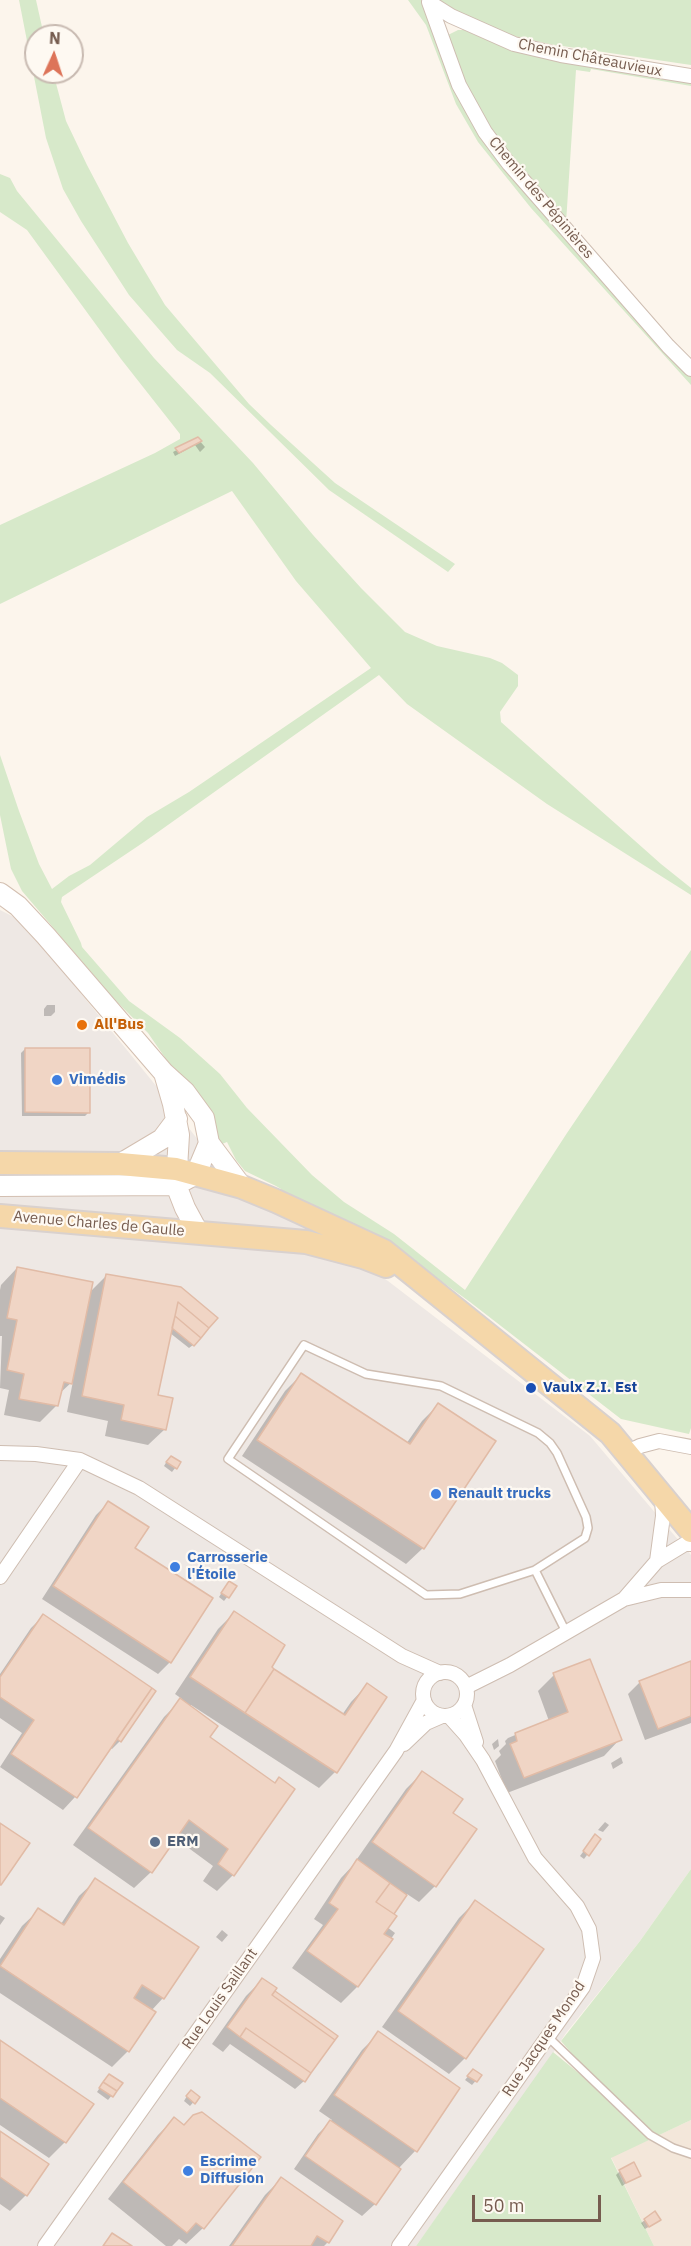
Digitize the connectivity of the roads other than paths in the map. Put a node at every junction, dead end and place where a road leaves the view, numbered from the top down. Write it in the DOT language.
graph roads {
  1 [pos="429,1"];
  2 [pos="691,76"];
  3 [pos="691,369"];
  4 [pos="0,893"];
  5 [pos="164,1073"];
  6 [pos="177,1119"];
  7 [pos="209,1143"];
  8 [pos="0,1163"];
  9 [pos="120,1164"];
  10 [pos="183,1176"];
  11 [pos="0,1186"];
  12 [pos="242,1187"];
  13 [pos="0,1216"];
  14 [pos="198,1232"];
  15 [pos="415,1278"];
  16 [pos="691,1447"];
  17 [pos="628,1452"];
  18 [pos="0,1453"];
  19 [pos="80,1460"];
  20 [pos="662,1494"];
  21 [pos="691,1532"];
  22 [pos="691,1544"];
  23 [pos="657,1561"];
  24 [pos="535,1570"];
  25 [pos="0,1577"];
  26 [pos="691,1590"];
  27 [pos="624,1599"];
  28 [pos="566,1632"];
  29 [pos="402,1656"];
  30 [pos="510,1665"];
  31 [pos="440,1673"];
  32 [pos="456,1676"];
  33 [pos="427,1682"];
  34 [pos="466,1687"];
  35 [pos="424,1700"];
  36 [pos="464,1705"];
  37 [pos="446,1716"];
  38 [pos="396,1751"];
  39 [pos="483,1760"];
  40 [pos="548,2037"];
  41 [pos="691,2154"];
  42 [pos="45,2246"];
  43 [pos="399,2246"];
  1 -- 2 [label="street, Chemin Châteauvieux"];
  1 -- 3 [label="street, Chemin des Pépinières"];
  4 -- 5 [label="street"];
  5 -- 6 [label="street"];
  5 -- 7 [label="street"];
  6 -- 9 [label="street"];
  6 -- 10 [label="street"];
  7 -- 10 [label="street"];
  7 -- 12 [label="street"];
  8 -- 9 [label="main road"];
  9 -- 10 [label="main road"];
  10 -- 11 [label="street, Avenue Charles de Gaulle"];
  10 -- 12 [label="main road, Avenue Charles de Gaulle"];
  10 -- 14 [label="street"];
  12 -- 15 [label="main road, Avenue Charles de Gaulle"];
  13 -- 14 [label="main road, Avenue Charles de Gaulle"];
  14 -- 15 [label="main road, Avenue Charles de Gaulle"];
  15 -- 17 [label="main road, Avenue Charles de Gaulle"];
  16 -- 17 [label="street"];
  17 -- 20 [label="main road, Avenue Charles de Gaulle"];
  18 -- 19 [label="street"];
  19 -- 25 [label="street"];
  19 -- 29 [label="street"];
  20 -- 21 [label="main road, Avenue Charles de Gaulle"];
  20 -- 23 [label="street"];
  22 -- 23 [label="street"];
  23 -- 27 [label="street"];
  24 -- 24 [label="lane"];
  24 -- 28 [label="lane"];
  26 -- 27 [label="street"];
  27 -- 28 [label="street"];
  28 -- 30 [label="street"];
  29 -- 31 [label="street"];
  29 -- 33 [label="street"];
  30 -- 32 [label="street"];
  30 -- 34 [label="street"];
  31 -- 32 [label="street"];
  31 -- 33 [label="street"];
  32 -- 34 [label="street"];
  33 -- 35 [label="street"];
  34 -- 36 [label="street"];
  35 -- 37 [label="street"];
  35 -- 38 [label="street, Rue Louis Saillant"];
  36 -- 37 [label="street"];
  36 -- 39 [label="street, Rue Jacques Monod"];
  37 -- 38 [label="street, Rue Louis Saillant"];
  37 -- 39 [label="street, Rue Jacques Monod"];
  38 -- 42 [label="street, Rue Louis Saillant"];
  39 -- 40 [label="street, Rue Jacques Monod"];
  40 -- 41 [label="lane"];
  40 -- 43 [label="street, Rue Jacques Monod"];
}
